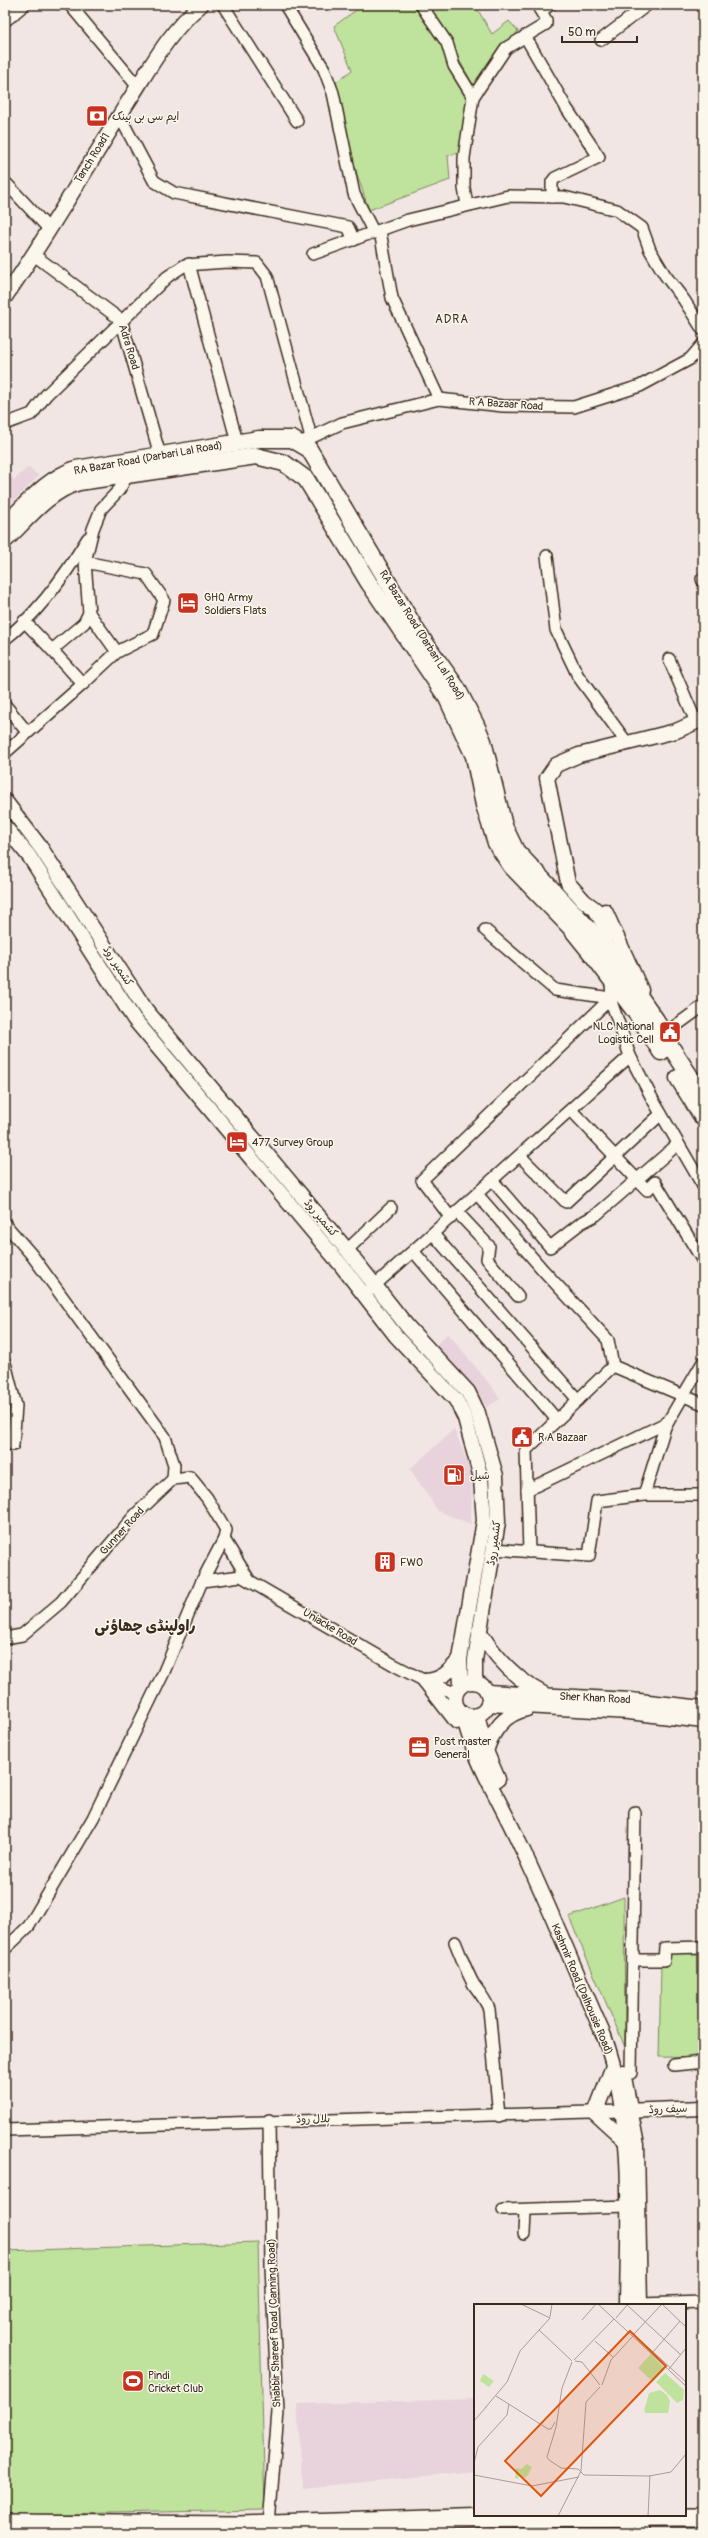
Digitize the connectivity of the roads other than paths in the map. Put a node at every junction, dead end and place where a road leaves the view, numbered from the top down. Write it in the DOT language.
graph roads {
  1 [pos="5,5"];
  2 [pos="24,5"];
  3 [pos="70,5"];
  4 [pos="201,5"];
  5 [pos="223,5"];
  6 [pos="285,5"];
  7 [pos="421,5"];
  8 [pos="647,5"];
  9 [pos="543,7"];
  10 [pos="9,18"];
  11 [pos="525,36"];
  12 [pos="600,40"];
  13 [pos="138,87"];
  14 [pos="473,97"];
  15 [pos="119,115"];
  16 [pos="297,121"];
  17 [pos="5,182"];
  18 [pos="552,197"];
  19 [pos="467,205"];
  20 [pos="49,229"];
  21 [pos="377,232"];
  22 [pos="354,240"];
  23 [pos="313,254"];
  24 [pos="34,255"];
  25 [pos="189,264"];
  26 [pos="5,297"];
  27 [pos="121,320"];
  28 [pos="703,330"];
  29 [pos="703,344"];
  30 [pos="439,399"];
  31 [pos="5,424"];
  32 [pos="306,440"];
  33 [pos="237,442"];
  34 [pos="160,455"];
  35 [pos="129,473"];
  36 [pos="5,524"];
  37 [pos="93,529"];
  38 [pos="5,540"];
  39 [pos="547,556"];
  40 [pos="85,562"];
  41 [pos="89,613"];
  42 [pos="24,621"];
  43 [pos="5,639"];
  44 [pos="52,650"];
  45 [pos="117,652"];
  46 [pos="669,659"];
  47 [pos="83,684"];
  48 [pos="5,705"];
  49 [pos="699,720"];
  50 [pos="27,732"];
  51 [pos="627,743"];
  52 [pos="6,752"];
  53 [pos="7,806"];
  54 [pos="5,828"];
  55 [pos="566,876"];
  56 [pos="66,886"];
  57 [pos="54,893"];
  58 [pos="485,930"];
  59 [pos="604,945"];
  60 [pos="595,958"];
  61 [pos="123,974"];
  62 [pos="611,979"];
  63 [pos="111,982"];
  64 [pos="611,998"];
  65 [pos="703,1006"];
  66 [pos="656,1020"];
  67 [pos="663,1035"];
  68 [pos="630,1056"];
  69 [pos="703,1096"];
  70 [pos="571,1110"];
  71 [pos="661,1114"];
  72 [pos="703,1118"];
  73 [pos="678,1144"];
  74 [pos="261,1147"];
  75 [pos="250,1156"];
  76 [pos="520,1156"];
  77 [pos="615,1156"];
  78 [pos="282,1171"];
  79 [pos="636,1179"];
  80 [pos="492,1180"];
  81 [pos="270,1181"];
  82 [pos="703,1186"];
  83 [pos="477,1194"];
  84 [pos="391,1208"];
  85 [pos="454,1215"];
  86 [pos="5,1224"];
  87 [pos="433,1234"];
  88 [pos="349,1252"];
  89 [pos="414,1252"];
  90 [pos="703,1261"];
  91 [pos="340,1264"];
  92 [pos="375,1286"];
  93 [pos="364,1295"];
  94 [pos="518,1296"];
  95 [pos="703,1362"];
  96 [pos="5,1363"];
  97 [pos="613,1366"];
  98 [pos="683,1396"];
  99 [pos="578,1400"];
  100 [pos="703,1404"];
  101 [pos="557,1420"];
  102 [pos="668,1422"];
  103 [pos="13,1445"];
  104 [pos="173,1479"];
  105 [pos="527,1490"];
  106 [pos="644,1495"];
  107 [pos="703,1495"];
  108 [pos="224,1539"];
  109 [pos="494,1549"];
  110 [pos="529,1552"];
  111 [pos="249,1580"];
  112 [pos="202,1581"];
  113 [pos="480,1631"];
  114 [pos="5,1638"];
  115 [pos="460,1659"];
  116 [pos="425,1682"];
  117 [pos="475,1682"];
  118 [pos="458,1689"];
  119 [pos="547,1695"];
  120 [pos="488,1698"];
  121 [pos="533,1707"];
  122 [pos="703,1708"];
  123 [pos="470,1714"];
  124 [pos="703,1721"];
  125 [pos="468,1738"];
  126 [pos="486,1751"];
  127 [pos="635,1812"];
  128 [pos="455,1942"];
  129 [pos="703,1947"];
  130 [pos="5,1949"];
  131 [pos="633,1960"];
  132 [pos="703,2062"];
  133 [pos="613,2065"];
  134 [pos="674,2065"];
  135 [pos="631,2073"];
  136 [pos="703,2108"];
  137 [pos="660,2110"];
  138 [pos="627,2111"];
  139 [pos="595,2112"];
  140 [pos="499,2116"];
  141 [pos="269,2120"];
  142 [pos="5,2130"];
  143 [pos="632,2138"];
  144 [pos="628,2206"];
  145 [pos="503,2210"];
  146 [pos="525,2211"];
  147 [pos="524,2234"];
  148 [pos="703,2302"];
  149 [pos="636,2304"];
  150 [pos="636,2304"];
  151 [pos="658,2304"];
  152 [pos="686,2509"];
  153 [pos="703,2516"];
  154 [pos="499,2517"];
  155 [pos="634,2521"];
  156 [pos="8,2523"];
  157 [pos="269,2524"];
  1 -- 10 [label="street"];
  2 -- 10 [label="street"];
  3 -- 13 [label="street"];
  4 -- 13 [label="street, Tanch Road1"];
  5 -- 16 [label="street"];
  6 -- 21 [label="street"];
  7 -- 14 [label="street"];
  8 -- 12 [label="street"];
  9 -- 11 [label="street"];
  11 -- 14 [label="street"];
  11 -- 18 [label="street"];
  13 -- 15 [label="street, Tanch Road1"];
  14 -- 19 [label="street"];
  15 -- 20 [label="street, Tanch Road1"];
  15 -- 22 [label="street"];
  17 -- 20 [label="street"];
  18 -- 19 [label="street"];
  18 -- 28 [label="street"];
  19 -- 21 [label="street"];
  20 -- 24 [label="street, Tanch Road1"];
  21 -- 22 [label="street"];
  21 -- 30 [label="street"];
  22 -- 23 [label="street"];
  24 -- 26 [label="street, Tanch Road1"];
  24 -- 27 [label="street, Adra Road"];
  25 -- 27 [label="street"];
  25 -- 32 [label="street"];
  25 -- 33 [label="street"];
  27 -- 31 [label="street"];
  27 -- 34 [label="street, Adra Road"];
  29 -- 30 [label="street, R A Bazaar Road"];
  30 -- 32 [label="street, R A Bazaar Road"];
  32 -- 33 [label="main road, RA Bazar Road (Darbari Lal Road)"];
  32 -- 59 [label="main road, RA Bazar Road (Darbari Lal Road)"];
  33 -- 34 [label="main road, RA Bazar Road (Darbari Lal Road)"];
  34 -- 36 [label="main road, RA Bazar Road (Darbari Lal Road)"];
  35 -- 37 [label="street"];
  35 -- 38 [label="main road, RA Bazar Road (Darbari Lal Road)"];
  35 -- 60 [label="main road, RA Bazar Road (Darbari Lal Road)"];
  37 -- 40 [label="street"];
  37 -- 42 [label="street"];
  39 -- 51 [label="street"];
  40 -- 41 [label="street"];
  40 -- 45 [label="street"];
  41 -- 44 [label="street"];
  41 -- 45 [label="street"];
  42 -- 43 [label="street"];
  42 -- 44 [label="street"];
  44 -- 47 [label="street"];
  45 -- 47 [label="street"];
  46 -- 49 [label="street"];
  47 -- 50 [label="street"];
  48 -- 50 [label="street"];
  49 -- 51 [label="street"];
  50 -- 52 [label="street"];
  51 -- 55 [label="street"];
  53 -- 56 [label="street, کشمیر روڈ"];
  54 -- 57 [label="street, کشمیر روڈ"];
  55 -- 59 [label="street"];
  55 -- 66 [label="street"];
  56 -- 57 [label="street"];
  56 -- 61 [label="street, کشمیر روڈ"];
  57 -- 63 [label="street, کشمیر روڈ"];
  58 -- 64 [label="street"];
  59 -- 60 [label="street"];
  59 -- 66 [label="main road, RA Bazar Road (Darbari Lal Road)"];
  60 -- 62 [label="main road, RA Bazar Road (Darbari Lal Road)"];
  61 -- 63 [label="street"];
  61 -- 74 [label="street, کشمیر روڈ"];
  62 -- 64 [label="street"];
  62 -- 72 [label="main road, RA Bazar Road (Darbari Lal Road)"];
  63 -- 75 [label="street, کشمیر روڈ"];
  64 -- 68 [label="street"];
  64 -- 85 [label="street"];
  65 -- 67 [label="street"];
  66 -- 67 [label="main road, RA Bazar Road (Darbari Lal Road)"];
  67 -- 69 [label="main road, RA Bazar Road (Darbari Lal Road)"];
  68 -- 70 [label="street"];
  68 -- 71 [label="street"];
  70 -- 76 [label="street"];
  70 -- 77 [label="street"];
  71 -- 73 [label="street"];
  71 -- 77 [label="street"];
  73 -- 79 [label="street"];
  73 -- 82 [label="street"];
  74 -- 75 [label="street"];
  74 -- 78 [label="street, کشمیر روڈ"];
  75 -- 81 [label="street, کشمیر روڈ"];
  76 -- 77 [label="street"];
  76 -- 80 [label="street"];
  77 -- 79 [label="street"];
  78 -- 81 [label="street"];
  78 -- 88 [label="street, کشمیر روڈ"];
  79 -- 80 [label="street"];
  79 -- 90 [label="street"];
  80 -- 83 [label="street"];
  81 -- 91 [label="street, کشمیر روڈ"];
  83 -- 85 [label="street"];
  83 -- 97 [label="street"];
  84 -- 88 [label="street"];
  85 -- 87 [label="street"];
  85 -- 94 [label="street"];
  86 -- 104 [label="street"];
  87 -- 89 [label="street"];
  87 -- 99 [label="street"];
  88 -- 91 [label="street"];
  88 -- 92 [label="street, کشمیر روڈ"];
  89 -- 92 [label="street"];
  89 -- 101 [label="street"];
  91 -- 93 [label="street, کشمیر روڈ"];
  92 -- 93 [label="street"];
  92 -- 109 [label="street, کشمیر روڈ"];
  93 -- 115 [label="street, کشمیر روڈ"];
  95 -- 98 [label="street"];
  96 -- 103 [label="street"];
  97 -- 98 [label="street"];
  97 -- 99 [label="street"];
  98 -- 100 [label="street"];
  98 -- 102 [label="street"];
  99 -- 101 [label="street"];
  101 -- 105 [label="street"];
  102 -- 105 [label="street"];
  102 -- 106 [label="street"];
  104 -- 108 [label="street"];
  104 -- 114 [label="street, Gunner Road"];
  105 -- 110 [label="street"];
  106 -- 107 [label="street"];
  106 -- 110 [label="street"];
  108 -- 111 [label="street"];
  108 -- 112 [label="street"];
  109 -- 110 [label="street"];
  109 -- 113 [label="street, کشمیر روڈ"];
  111 -- 112 [label="street, Uniacke Road"];
  111 -- 116 [label="street, Uniacke Road"];
  112 -- 130 [label="street"];
  113 -- 117 [label="street, کشمیر روڈ"];
  113 -- 119 [label="street"];
  115 -- 116 [label="street"];
  115 -- 118 [label="street, کشمیر روڈ"];
  116 -- 118 [label="street, Uniacke Road"];
  116 -- 125 [label="street"];
  117 -- 118 [label="street"];
  117 -- 120 [label="street"];
  118 -- 123 [label="street"];
  119 -- 120 [label="street, Sher Khan Road"];
  119 -- 122 [label="street, Sher Khan Road"];
  120 -- 121 [label="street, Sher Khan Road"];
  120 -- 123 [label="street"];
  121 -- 124 [label="street, Sher Khan Road"];
  121 -- 126 [label="street"];
  123 -- 125 [label="street, Kashmir Road (Dalhousie Road)"];
  123 -- 126 [label="street, Kashmir Road (Dalhousie Road)"];
  125 -- 133 [label="street, Kashmir Road (Dalhousie Road)"];
  126 -- 138 [label="street, Kashmir Road (Dalhousie Road)"];
  127 -- 131 [label="street"];
  128 -- 140 [label="street"];
  129 -- 131 [label="street"];
  131 -- 135 [label="street"];
  132 -- 134 [label="street"];
  133 -- 138 [label="street, Kashmir Road (Dalhousie Road)"];
  133 -- 139 [label="street"];
  136 -- 137 [label="street, سیف روڈ"];
  137 -- 138 [label="street, سیف روڈ"];
  137 -- 143 [label="street"];
  138 -- 139 [label="street, ہلال روڈ"];
  138 -- 143 [label="street, Kashmir Road (Dalhousie Road)"];
  139 -- 140 [label="street, ہلال روڈ"];
  139 -- 143 [label="street"];
  140 -- 141 [label="street, ہلال روڈ"];
  141 -- 142 [label="street, ہلال روڈ"];
  141 -- 157 [label="street, Shabbir Shareef Road (Canning Road)"];
  143 -- 144 [label="street, Kashmir Road (Dalhousie Road)"];
  143 -- 149 [label="street, Kashmir Road (Dalhousie Road)"];
  144 -- 146 [label="street"];
  144 -- 150 [label="street, Kashmir Road (Dalhousie Road)"];
  145 -- 146 [label="street"];
  146 -- 147 [label="street"];
  148 -- 151 [label="street"];
  152 -- 153 [label="highway"];
  153 -- 155 [label="highway"];
  154 -- 155 [label="highway"];
  154 -- 157 [label="highway"];
  156 -- 157 [label="highway"];
}
